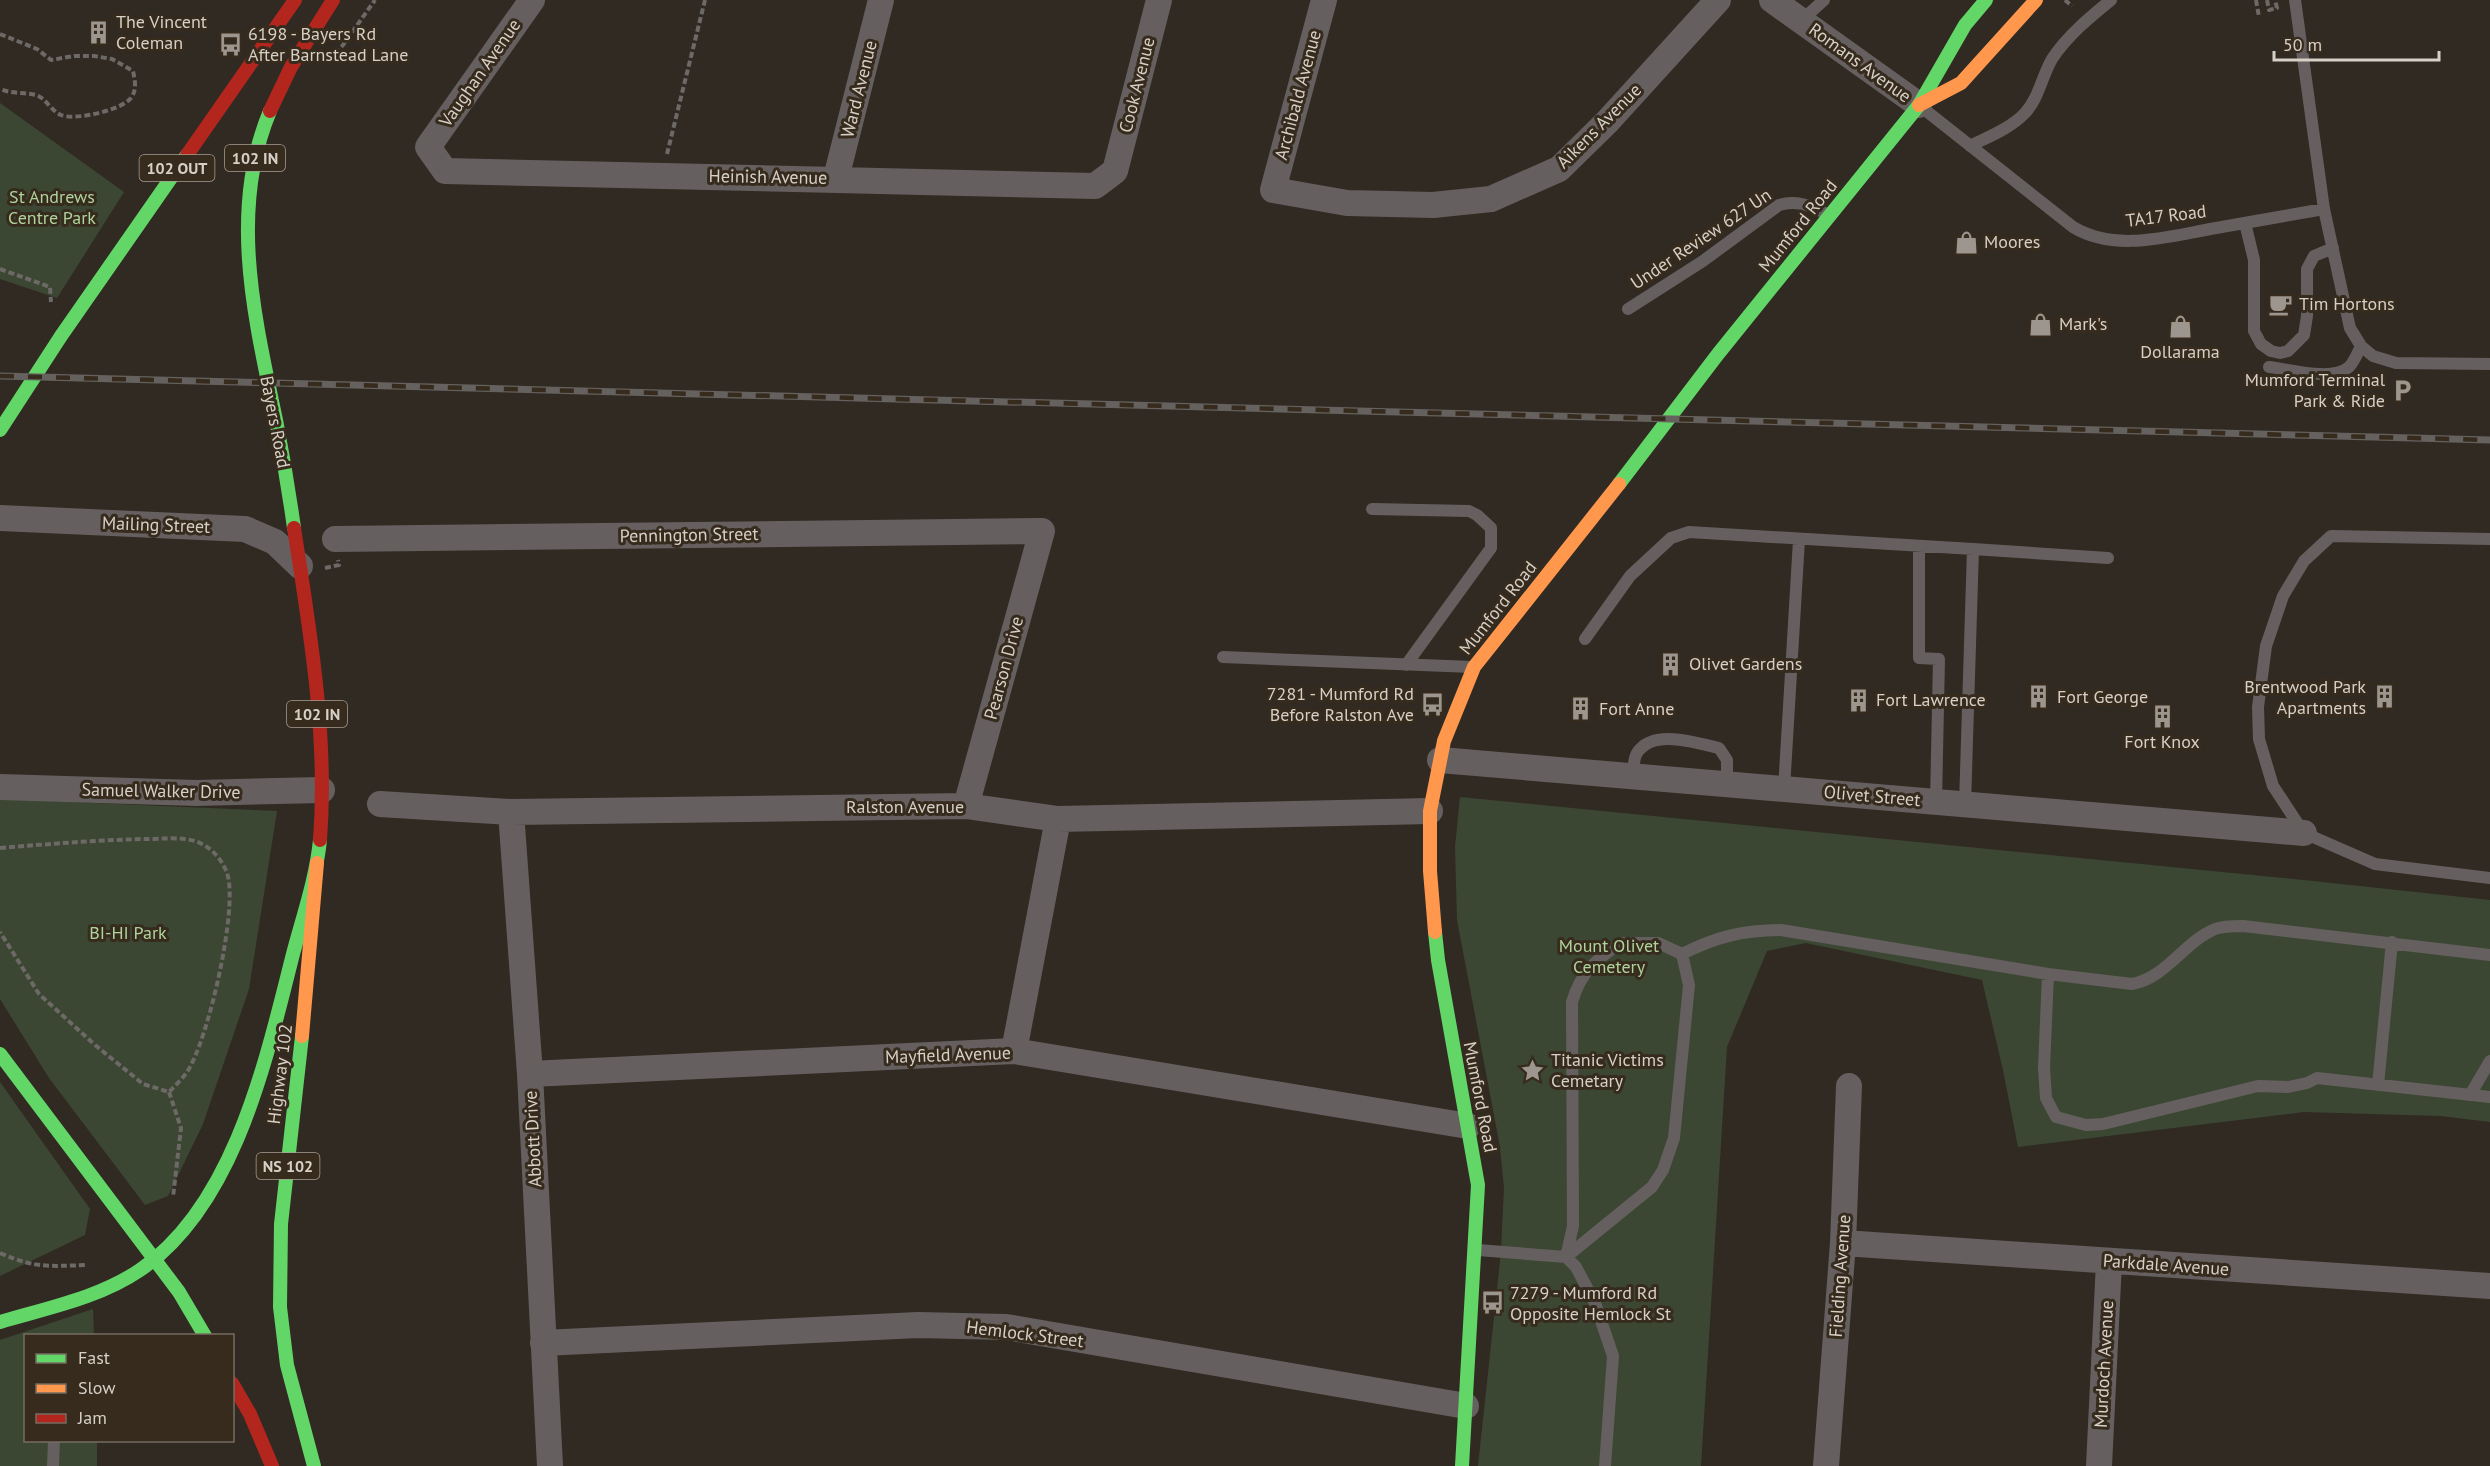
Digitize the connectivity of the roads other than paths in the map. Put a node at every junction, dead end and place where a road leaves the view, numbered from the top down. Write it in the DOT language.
graph roads {
  1 [pos="295,0"];
  2 [pos="333,0"];
  3 [pos="532,0"];
  4 [pos="881,0"];
  5 [pos="1159,0"];
  6 [pos="1324,0"];
  7 [pos="1718,0"];
  8 [pos="1772,0"];
  9 [pos="1824,0"];
  10 [pos="1986,0"];
  11 [pos="2036,0"];
  12 [pos="2111,0"];
  13 [pos="2295,0"];
  14 [pos="1802,20"];
  15 [pos="1919,105"];
  16 [pos="1970,146"];
  17 [pos="428,147"];
  18 [pos="1115,171"];
  19 [pos="837,178"];
  20 [pos="1273,190"];
  21 [pos="2324,209"];
  22 [pos="1830,215"];
  23 [pos="2245,223"];
  24 [pos="2333,248"];
  25 [pos="1628,309"];
  26 [pos="2361,346"];
  27 [pos="2490,364"];
  28 [pos="2269,367"];
  29 [pos="2,427"];
  30 [pos="1372,509"];
  31 [pos="0,518"];
  32 [pos="56,521"];
  33 [pos="0,530"];
  34 [pos="1042,531"];
  35 [pos="335,538"];
  36 [pos="2490,539"];
  37 [pos="1799,540"];
  38 [pos="1919,546"];
  39 [pos="1973,549"];
  40 [pos="2108,558"];
  41 [pos="300,566"];
  42 [pos="1586,639"];
  43 [pos="1223,657"];
  44 [pos="1406,665"];
  45 [pos="1474,667"];
  46 [pos="1440,760"];
  47 [pos="1633,776"];
  48 [pos="1727,784"];
  49 [pos="0,787"];
  50 [pos="1784,789"];
  51 [pos="322,790"];
  52 [pos="1936,802"];
  53 [pos="380,804"];
  54 [pos="1965,804"];
  55 [pos="966,806"];
  56 [pos="1430,811"];
  57 [pos="511,812"];
  58 [pos="1058,819"];
  59 [pos="2304,833"];
  60 [pos="317,863"];
  61 [pos="2490,878"];
  62 [pos="2392,942"];
  63 [pos="1682,954"];
  64 [pos="2490,955"];
  65 [pos="2048,974"];
  66 [pos="1014,1051"];
  67 [pos="0,1054"];
  68 [pos="2490,1061"];
  69 [pos="530,1074"];
  70 [pos="2379,1085"];
  71 [pos="1849,1086"];
  72 [pos="2470,1095"];
  73 [pos="2490,1097"];
  74 [pos="1468,1126"];
  75 [pos="1843,1244"];
  76 [pos="1476,1250"];
  77 [pos="1566,1257"];
  78 [pos="2109,1262"];
  79 [pos="2490,1286"];
  80 [pos="0,1322"];
  81 [pos="204,1334"];
  82 [pos="543,1343"];
  83 [pos="234,1386"];
  84 [pos="1466,1406"];
  85 [pos="54,1442"];
  86 [pos="53,1466"];
  87 [pos="272,1466"];
  88 [pos="314,1466"];
  89 [pos="550,1466"];
  90 [pos="1462,1466"];
  91 [pos="1605,1466"];
  92 [pos="1826,1466"];
  93 [pos="2099,1466"];
  1 -- 29 [label="main road, 102 OUT"];
  2 -- 41 [label="main road, Bayers Road / 102 IN"];
  3 -- 17 [label="street, Vaughan Avenue"];
  4 -- 19 [label="street, Ward Avenue"];
  5 -- 18 [label="street, Cook Avenue"];
  6 -- 20 [label="street, Archibald Avenue"];
  7 -- 20 [label="street, Aikens Avenue"];
  8 -- 14 [label="street, Romans Avenue"];
  9 -- 14 [label="lane"];
  10 -- 15 [label="main road, Mumford Road"];
  11 -- 15 [label="main road, Mumford Road"];
  12 -- 16 [label="lane"];
  13 -- 21 [label="lane"];
  14 -- 15 [label="street, Romans Avenue"];
  15 -- 16 [label="lane, TA17 Road"];
  15 -- 22 [label="main road, Mumford Road"];
  16 -- 23 [label="lane, TA17 Road"];
  17 -- 19 [label="street, Heinish Avenue"];
  18 -- 19 [label="street, Heinish Avenue"];
  21 -- 23 [label="lane, TA17 Road"];
  21 -- 24 [label="lane"];
  22 -- 25 [label="lane, Under Review 627 Un"];
  22 -- 45 [label="main road, Mumford Road"];
  23 -- 24 [label="lane"];
  24 -- 26 [label="lane"];
  26 -- 27 [label="lane"];
  26 -- 28 [label="lane"];
  30 -- 44 [label="lane"];
  31 -- 32 [label="street, Mailing Street"];
  32 -- 33 [label="street"];
  32 -- 41 [label="street, Mailing Street"];
  34 -- 35 [label="street, Pennington Street"];
  34 -- 55 [label="street, Pearson Drive"];
  36 -- 59 [label="lane"];
  37 -- 38 [label="lane"];
  37 -- 42 [label="lane"];
  37 -- 50 [label="lane"];
  38 -- 39 [label="lane"];
  38 -- 52 [label="lane"];
  39 -- 40 [label="lane"];
  39 -- 54 [label="lane"];
  41 -- 51 [label="main road, Bayers Road / 102 IN"];
  43 -- 44 [label="lane"];
  44 -- 45 [label="lane"];
  45 -- 46 [label="main road, Mumford Road"];
  46 -- 47 [label="street, Olivet Street"];
  46 -- 56 [label="main road, Mumford Road"];
  47 -- 48 [label="street, Olivet Street"];
  47 -- 48 [label="lane"];
  48 -- 50 [label="street, Olivet Street"];
  49 -- 51 [label="street, Samuel Walker Drive"];
  50 -- 52 [label="street, Olivet Street"];
  51 -- 60 [label="main road, Bayers Road / 102 IN"];
  52 -- 54 [label="street, Olivet Street"];
  53 -- 57 [label="street, Ralston Avenue"];
  54 -- 59 [label="street, Olivet Street"];
  55 -- 57 [label="street, Ralston Avenue"];
  55 -- 58 [label="street, Ralston Avenue"];
  56 -- 58 [label="street, Ralston Avenue"];
  56 -- 74 [label="main road, Mumford Road"];
  57 -- 69 [label="street, Abbott Drive"];
  58 -- 66 [label="street"];
  59 -- 61 [label="lane"];
  60 -- 80 [label="main road"];
  60 -- 88 [label="main road, Highway 102 / NS 102"];
  62 -- 64 [label="lane"];
  62 -- 65 [label="lane"];
  62 -- 70 [label="lane"];
  63 -- 65 [label="lane"];
  63 -- 77 [label="lane"];
  63 -- 77 [label="lane"];
  65 -- 70 [label="lane"];
  66 -- 69 [label="street, Mayfield Avenue"];
  66 -- 74 [label="street, Mayfield Avenue"];
  67 -- 81 [label="main road"];
  68 -- 72 [label="lane"];
  69 -- 82 [label="street, Abbott Drive"];
  70 -- 72 [label="lane"];
  71 -- 75 [label="street, Fielding Avenue"];
  72 -- 73 [label="lane"];
  74 -- 76 [label="main road, Mumford Road"];
  75 -- 78 [label="street, Parkdale Avenue"];
  75 -- 92 [label="street, Fielding Avenue"];
  76 -- 77 [label="lane"];
  76 -- 84 [label="main road, Mumford Road"];
  77 -- 91 [label="lane"];
  78 -- 79 [label="street, Parkdale Avenue"];
  78 -- 93 [label="street, Murdoch Avenue"];
  82 -- 84 [label="street, Hemlock Street"];
  82 -- 89 [label="street, Abbott Drive"];
  83 -- 87 [label="main road"];
  84 -- 90 [label="main road, Mumford Road"];
  85 -- 86 [label="lane"];
}
